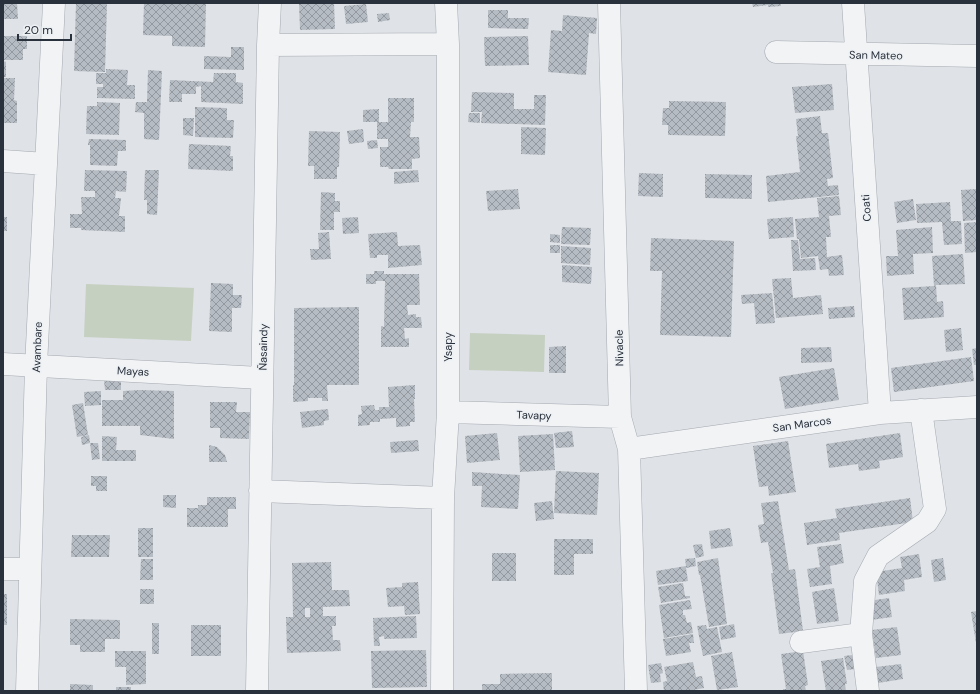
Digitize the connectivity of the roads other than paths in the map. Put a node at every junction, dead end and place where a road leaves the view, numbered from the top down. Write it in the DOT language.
graph roads {
  1 [pos="54,3"];
  2 [pos="270,3"];
  3 [pos="446,3"];
  4 [pos="610,3"];
  5 [pos="853,3"];
  6 [pos="448,44"];
  7 [pos="268,45"];
  8 [pos="776,52"];
  9 [pos="857,54"];
  10 [pos="977,56"];
  11 [pos="3,161"];
  12 [pos="46,164"];
  13 [pos="3,364"];
  14 [pos="36,366"];
  15 [pos="262,378"];
  16 [pos="977,407"];
  17 [pos="922,410"];
  18 [pos="448,412"];
  19 [pos="880,413"];
  20 [pos="620,417"];
  21 [pos="628,448"];
  22 [pos="260,491"];
  23 [pos="443,498"];
  24 [pos="30,569"];
  25 [pos="3,570"];
  26 [pos="861,634"];
  27 [pos="801,642"];
  28 [pos="27,691"];
  29 [pos="257,691"];
  30 [pos="442,691"];
  31 [pos="636,691"];
  32 [pos="868,691"];
  1 -- 12 [label="street, Avambare"];
  2 -- 7 [label="street, Ñasaindy"];
  3 -- 6 [label="street, Ysapy"];
  4 -- 20 [label="street, Nivacle"];
  5 -- 9 [label="street, Coati"];
  6 -- 7 [label="street"];
  6 -- 18 [label="street, Ysapy"];
  7 -- 15 [label="street, Ñasaindy"];
  8 -- 9 [label="street, San Mateo"];
  9 -- 10 [label="street, San Mateo"];
  9 -- 19 [label="street, Coati"];
  11 -- 12 [label="street"];
  12 -- 14 [label="street, Avambare"];
  13 -- 14 [label="street, Mayas"];
  14 -- 15 [label="street, Mayas"];
  14 -- 24 [label="street, Avambare"];
  15 -- 22 [label="street, Ñasaindy"];
  16 -- 17 [label="street, San Marcos"];
  17 -- 19 [label="street, San Marcos"];
  17 -- 26 [label="street"];
  18 -- 20 [label="street, Tavapy"];
  18 -- 23 [label="street, Ysapy"];
  19 -- 21 [label="street, San Marcos"];
  20 -- 21 [label="street, Nivacle"];
  21 -- 31 [label="street, Nivacle"];
  22 -- 23 [label="street"];
  22 -- 29 [label="street, Ñasaindy"];
  23 -- 30 [label="street, Ysapy"];
  24 -- 25 [label="street"];
  24 -- 28 [label="street, Avambare"];
  26 -- 27 [label="street"];
  26 -- 32 [label="street"];
}
